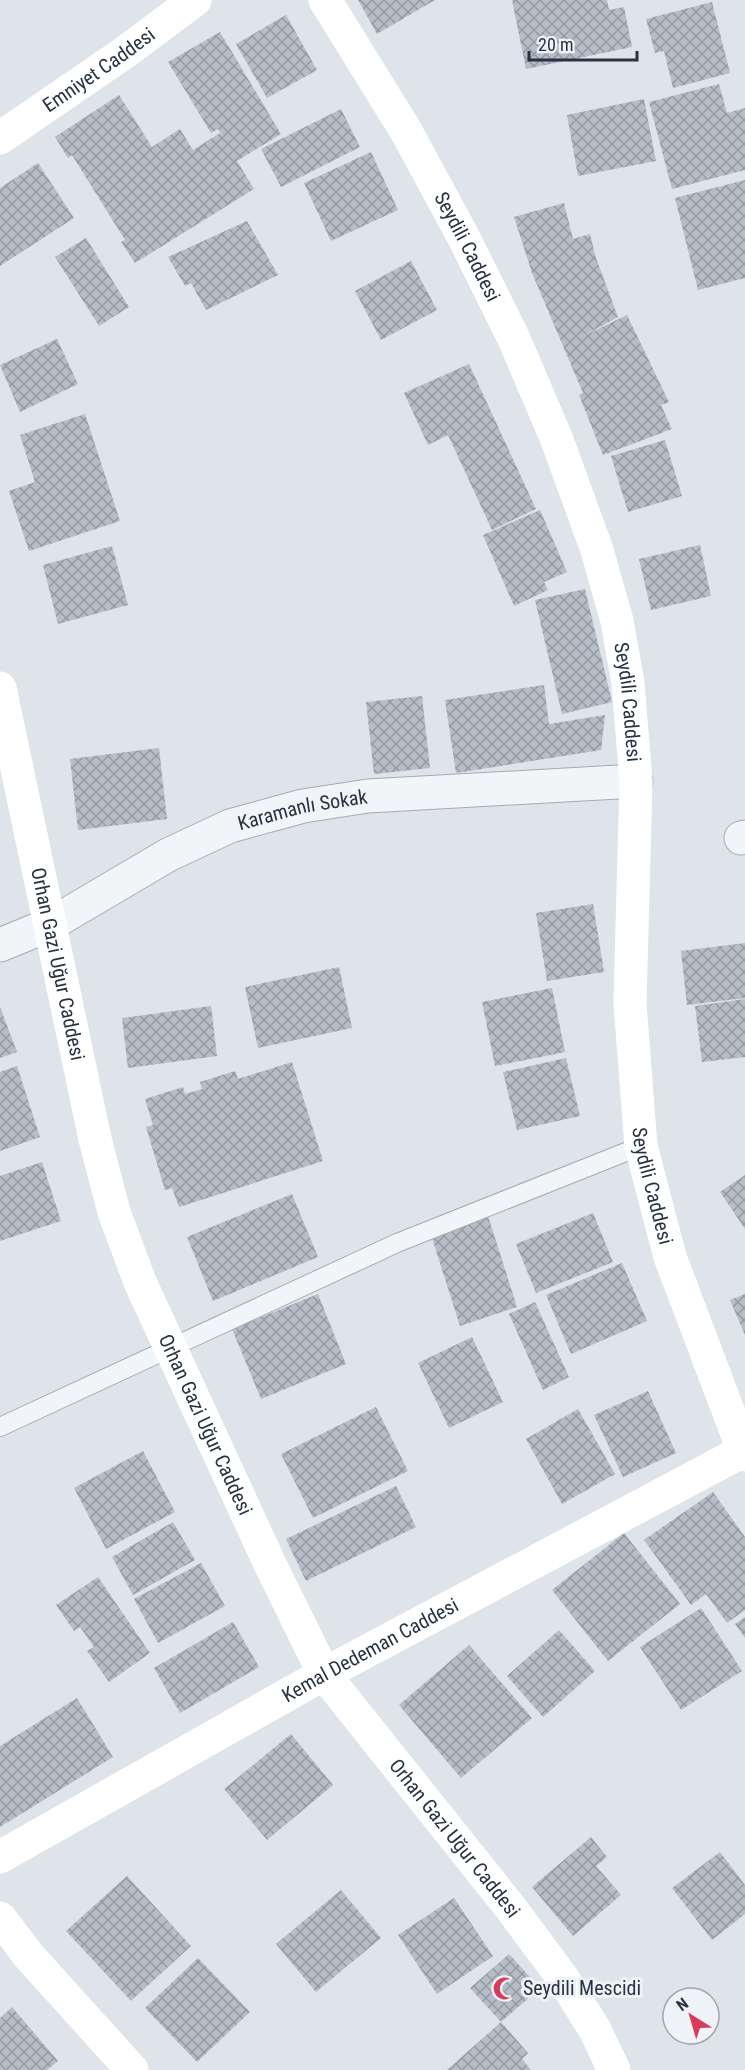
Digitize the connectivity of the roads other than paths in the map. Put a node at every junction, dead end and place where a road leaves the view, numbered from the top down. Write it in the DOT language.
graph roads {
  1 [pos="195,0"];
  2 [pos="325,0"];
  3 [pos="0,138"];
  4 [pos="0,688"];
  5 [pos="636,781"];
  6 [pos="51,924"];
  7 [pos="0,945"];
  8 [pos="641,1146"];
  9 [pos="170,1347"];
  10 [pos="0,1427"];
  11 [pos="744,1452"];
  12 [pos="324,1674"];
  13 [pos="0,1857"];
  14 [pos="0,1918"];
  15 [pos="132,2070"];
  16 [pos="614,2070"];
  1 -- 3 [label="street, Emniyet Caddesi"];
  2 -- 5 [label="street, Seydili Caddesi"];
  4 -- 6 [label="street, Orhan Gazi Uğur Caddesi"];
  5 -- 6 [label="street, Karamanlı Sokak"];
  5 -- 8 [label="street, Seydili Caddesi"];
  6 -- 7 [label="street, Karamanlı Sokak"];
  6 -- 9 [label="street, Orhan Gazi Uğur Caddesi"];
  8 -- 9 [label="lane"];
  8 -- 11 [label="street, Seydili Caddesi"];
  9 -- 10 [label="lane"];
  9 -- 12 [label="street, Orhan Gazi Uğur Caddesi"];
  11 -- 12 [label="street, Kemal Dedeman Caddesi"];
  12 -- 13 [label="street, Kemal Dedeman Caddesi"];
  12 -- 16 [label="street, Orhan Gazi Uğur Caddesi"];
  14 -- 15 [label="street"];
}
